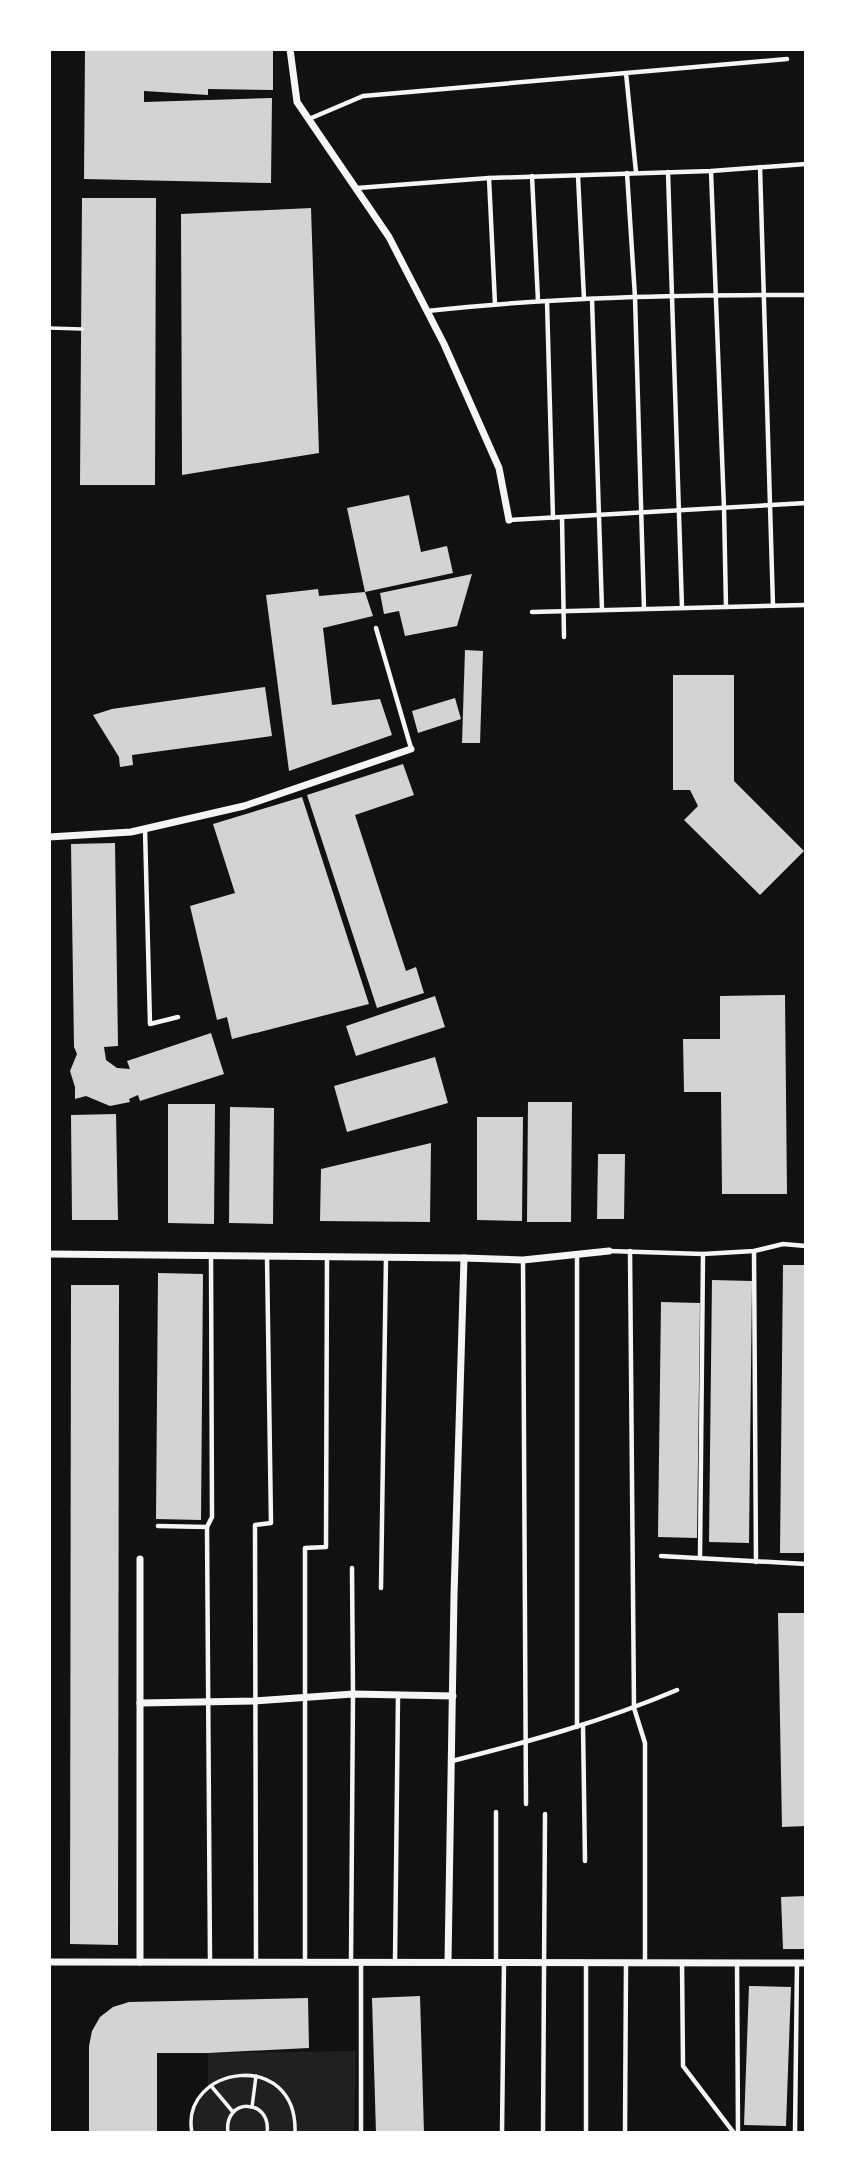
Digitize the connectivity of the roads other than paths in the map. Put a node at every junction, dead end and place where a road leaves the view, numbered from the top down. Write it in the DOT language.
graph roads {
  1 [pos="290,49"];
  2 [pos="787,59"];
  3 [pos="626,73"];
  4 [pos="309,119"];
  5 [pos="806,164"];
  6 [pos="760,167"];
  7 [pos="711,171"];
  8 [pos="636,172"];
  9 [pos="668,172"];
  10 [pos="627,173"];
  11 [pos="532,176"];
  12 [pos="578,176"];
  13 [pos="489,178"];
  14 [pos="357,188"];
  15 [pos="763,295"];
  16 [pos="806,295"];
  17 [pos="672,296"];
  18 [pos="716,296"];
  19 [pos="635,297"];
  20 [pos="584,299"];
  21 [pos="592,299"];
  22 [pos="538,301"];
  23 [pos="547,301"];
  24 [pos="495,303"];
  25 [pos="427,311"];
  26 [pos="806,503"];
  27 [pos="769,506"];
  28 [pos="724,508"];
  29 [pos="679,511"];
  30 [pos="640,513"];
  31 [pos="599,515"];
  32 [pos="562,517"];
  33 [pos="553,518"];
  34 [pos="509,520"];
  35 [pos="806,605"];
  36 [pos="773,606"];
  37 [pos="726,607"];
  38 [pos="682,608"];
  39 [pos="644,609"];
  40 [pos="602,610"];
  41 [pos="564,611"];
  42 [pos="533,612"];
  43 [pos="376,628"];
  44 [pos="564,637"];
  45 [pos="411,749"];
  46 [pos="145,829"];
  47 [pos="49,837"];
  48 [pos="178,1017"];
  49 [pos="806,1246"];
  50 [pos="609,1251"];
  51 [pos="630,1251"];
  52 [pos="754,1251"];
  53 [pos="49,1254"];
  54 [pos="577,1254"];
  55 [pos="703,1254"];
  56 [pos="211,1255"];
  57 [pos="267,1256"];
  58 [pos="327,1257"];
  59 [pos="386,1257"];
  60 [pos="464,1258"];
  61 [pos="523,1260"];
  62 [pos="158,1526"];
  63 [pos="207,1527"];
  64 [pos="661,1556"];
  65 [pos="700,1558"];
  66 [pos="140,1559"];
  67 [pos="756,1562"];
  68 [pos="806,1564"];
  69 [pos="352,1568"];
  70 [pos="381,1588"];
  71 [pos="677,1690"];
  72 [pos="353,1694"];
  73 [pos="398,1695"];
  74 [pos="453,1696"];
  75 [pos="306,1697"];
  76 [pos="254,1701"];
  77 [pos="209,1702"];
  78 [pos="140,1703"];
  79 [pos="634,1708"];
  80 [pos="580,1726"];
  81 [pos="525,1742"];
  82 [pos="452,1761"];
  83 [pos="526,1804"];
  84 [pos="496,1812"];
  85 [pos="545,1814"];
  86 [pos="584,1861"];
  87 [pos="49,1962"];
  88 [pos="140,1962"];
  89 [pos="210,1962"];
  90 [pos="256,1962"];
  91 [pos="305,1962"];
  92 [pos="351,1962"];
  93 [pos="361,1962"];
  94 [pos="448,1962"];
  95 [pos="500,1962"];
  96 [pos="682,1962"];
  97 [pos="737,1962"];
  98 [pos="797,1962"];
  99 [pos="395,1963"];
  100 [pos="544,1963"];
  101 [pos="586,1963"];
  102 [pos="626,1963"];
  103 [pos="645,1963"];
  104 [pos="806,1963"];
  105 [pos="796,2028"];
  106 [pos="806,2028"];
  107 [pos="361,2133"];
  108 [pos="502,2133"];
  109 [pos="543,2133"];
  110 [pos="586,2133"];
  111 [pos="625,2133"];
  112 [pos="736,2133"];
  113 [pos="795,2133"];
  1 -- 4 [label="street"];
  2 -- 3 [label="lane"];
  3 -- 4 [label="lane"];
  3 -- 8 [label="lane"];
  4 -- 14 [label="street"];
  5 -- 6 [label="lane"];
  6 -- 7 [label="lane"];
  6 -- 15 [label="lane"];
  7 -- 9 [label="lane"];
  7 -- 18 [label="lane"];
  8 -- 9 [label="lane"];
  8 -- 10 [label="lane"];
  9 -- 17 [label="lane"];
  10 -- 12 [label="lane"];
  10 -- 19 [label="lane"];
  11 -- 12 [label="lane"];
  11 -- 13 [label="lane"];
  11 -- 22 [label="lane"];
  12 -- 20 [label="lane"];
  13 -- 14 [label="lane"];
  13 -- 24 [label="lane"];
  14 -- 25 [label="street"];
  15 -- 16 [label="lane"];
  15 -- 18 [label="lane"];
  15 -- 27 [label="lane"];
  17 -- 18 [label="lane"];
  17 -- 19 [label="lane"];
  17 -- 29 [label="lane"];
  18 -- 28 [label="lane"];
  19 -- 21 [label="lane"];
  19 -- 30 [label="lane"];
  20 -- 21 [label="lane"];
  20 -- 23 [label="lane"];
  21 -- 31 [label="lane"];
  22 -- 23 [label="lane"];
  22 -- 24 [label="lane"];
  23 -- 33 [label="lane"];
  24 -- 25 [label="lane"];
  25 -- 34 [label="street"];
  26 -- 27 [label="lane"];
  27 -- 28 [label="lane"];
  27 -- 36 [label="lane"];
  28 -- 29 [label="lane"];
  28 -- 37 [label="lane"];
  29 -- 30 [label="lane"];
  29 -- 38 [label="lane"];
  30 -- 31 [label="lane"];
  30 -- 39 [label="lane"];
  31 -- 32 [label="lane"];
  31 -- 40 [label="lane"];
  32 -- 33 [label="lane"];
  32 -- 41 [label="lane"];
  33 -- 34 [label="lane"];
  35 -- 36 [label="lane"];
  36 -- 37 [label="lane"];
  37 -- 38 [label="lane"];
  38 -- 39 [label="lane"];
  39 -- 40 [label="lane"];
  40 -- 41 [label="lane"];
  41 -- 42 [label="lane"];
  41 -- 44 [label="lane"];
  43 -- 45 [label="lane"];
  45 -- 46 [label="street"];
  46 -- 47 [label="street"];
  46 -- 48 [label="lane"];
  49 -- 52 [label="lane"];
  50 -- 51 [label="lane"];
  50 -- 54 [label="street"];
  51 -- 55 [label="lane"];
  51 -- 79 [label="lane"];
  52 -- 55 [label="lane"];
  52 -- 67 [label="lane"];
  53 -- 56 [label="street"];
  54 -- 61 [label="street"];
  54 -- 80 [label="lane"];
  55 -- 65 [label="lane"];
  56 -- 57 [label="street"];
  56 -- 63 [label="lane"];
  57 -- 58 [label="street"];
  57 -- 76 [label="lane"];
  58 -- 59 [label="street"];
  58 -- 75 [label="lane"];
  59 -- 60 [label="street"];
  59 -- 70 [label="lane"];
  60 -- 61 [label="street"];
  60 -- 74 [label="street"];
  61 -- 81 [label="lane"];
  62 -- 63 [label="lane"];
  63 -- 77 [label="lane"];
  64 -- 65 [label="lane"];
  65 -- 67 [label="lane"];
  66 -- 78 [label="street"];
  67 -- 68 [label="lane"];
  69 -- 72 [label="lane"];
  71 -- 79 [label="lane"];
  72 -- 73 [label="street"];
  72 -- 75 [label="street"];
  72 -- 92 [label="lane"];
  73 -- 74 [label="street"];
  73 -- 99 [label="lane"];
  74 -- 82 [label="street"];
  75 -- 76 [label="street"];
  75 -- 91 [label="lane"];
  76 -- 77 [label="street"];
  76 -- 90 [label="lane"];
  77 -- 78 [label="street"];
  77 -- 89 [label="lane"];
  78 -- 88 [label="street"];
  79 -- 80 [label="lane"];
  79 -- 103 [label="lane"];
  80 -- 81 [label="lane"];
  80 -- 86 [label="lane"];
  81 -- 82 [label="lane"];
  81 -- 83 [label="lane"];
  82 -- 94 [label="street"];
  84 -- 95 [label="lane"];
  85 -- 100 [label="lane"];
  87 -- 88 [label="street"];
  88 -- 89 [label="street"];
  89 -- 90 [label="street"];
  90 -- 91 [label="street"];
  91 -- 92 [label="street"];
  92 -- 93 [label="street"];
  93 -- 99 [label="street"];
  93 -- 107 [label="lane"];
  94 -- 95 [label="street"];
  94 -- 99 [label="street"];
  95 -- 100 [label="street"];
  95 -- 108 [label="lane"];
  96 -- 97 [label="street"];
  96 -- 103 [label="street"];
  96 -- 112 [label="lane"];
  97 -- 98 [label="street"];
  97 -- 112 [label="lane"];
  98 -- 104 [label="street"];
  98 -- 105 [label="lane"];
  100 -- 101 [label="street"];
  100 -- 109 [label="lane"];
  101 -- 102 [label="street"];
  101 -- 110 [label="lane"];
  102 -- 103 [label="street"];
  102 -- 111 [label="lane"];
  105 -- 106 [label="lane"];
  105 -- 113 [label="lane"];
}
